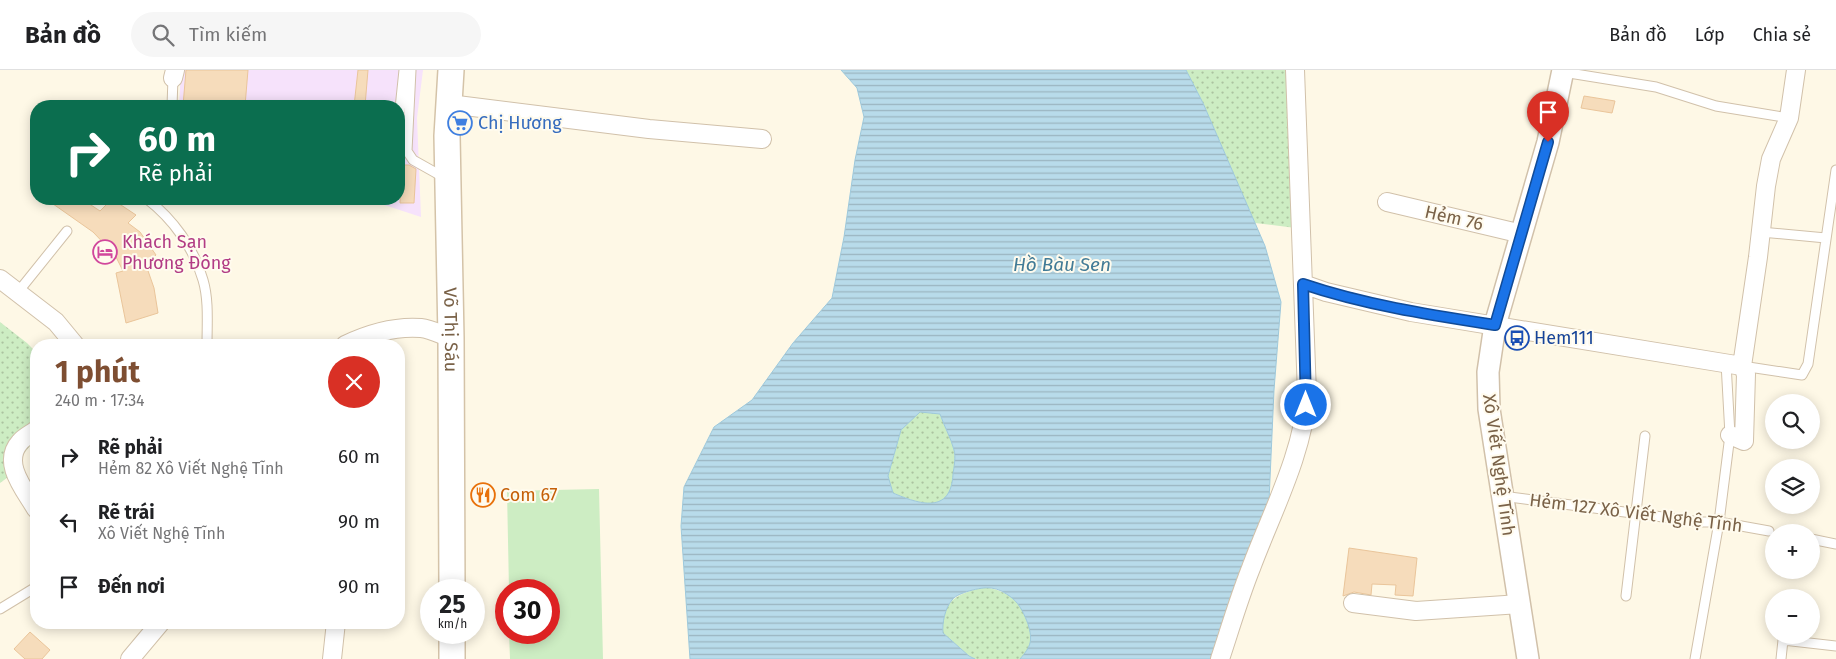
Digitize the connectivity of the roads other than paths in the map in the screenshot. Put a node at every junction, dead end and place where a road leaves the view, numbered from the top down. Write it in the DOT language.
graph roads {
  1 [pos="404,70"];
  2 [pos="411,70"];
  3 [pos="451,70"];
  4 [pos="1295,70"];
  5 [pos="1796,70"];
  6 [pos="1563,71"];
  7 [pos="174,74"];
  8 [pos="172,100"];
  9 [pos="401,100"];
  10 [pos="449,104"];
  11 [pos="1789,118"];
  12 [pos="762,139"];
  13 [pos="1836,170"];
  14 [pos="448,180"];
  15 [pos="1387,202"];
  16 [pos="155,205"];
  17 [pos="67,231"];
  18 [pos="1761,232"];
  19 [pos="1522,234"];
  20 [pos="1826,238"];
  21 [pos="0,278"];
  22 [pos="1303,284"];
  23 [pos="18,292"];
  24 [pos="1495,325"];
  25 [pos="452,338"];
  26 [pos="70,339"];
  27 [pos="207,339"];
  28 [pos="359,339"];
  29 [pos="1734,365"];
  30 [pos="30,434"];
  31 [pos="1730,435"];
  32 [pos="1646,436"];
  33 [pos="1502,496"];
  34 [pos="30,499"];
  35 [pos="1635,512"];
  36 [pos="1719,522"];
  37 [pos="1765,530"];
  38 [pos="1820,541"];
  39 [pos="1836,544"];
  40 [pos="452,579"];
  41 [pos="30,591"];
  42 [pos="1626,596"];
  43 [pos="1353,603"];
  44 [pos="1520,604"];
  45 [pos="0,609"];
  46 [pos="155,629"];
  47 [pos="335,629"];
  48 [pos="452,644"];
  49 [pos="1836,646"];
  50 [pos="130,659"];
  51 [pos="332,659"];
  52 [pos="452,659"];
  53 [pos="1220,659"];
  54 [pos="1528,659"];
  55 [pos="1695,659"];
  56 [pos="1780,659"];
  1 -- 9 [label="lane"];
  2 -- 14 [label="lane"];
  3 -- 10 [label="main road, Võ Thị Sáu"];
  4 -- 22 [label="street"];
  5 -- 11 [label="street"];
  6 -- 11 [label="lane"];
  6 -- 19 [label="street, Xô Viết Nghệ Tĩnh"];
  7 -- 8 [label="lane"];
  10 -- 12 [label="street"];
  10 -- 14 [label="main road, Võ Thị Sáu"];
  11 -- 18 [label="street"];
  13 -- 20 [label="lane"];
  14 -- 25 [label="main road, Võ Thị Sáu"];
  15 -- 19 [label="street, Hẻm 76"];
  16 -- 27 [label="lane"];
  17 -- 23 [label="lane"];
  18 -- 20 [label="lane"];
  18 -- 29 [label="street"];
  19 -- 24 [label="street, Xô Viết Nghệ Tĩnh"];
  20 -- 29 [label="lane"];
  21 -- 23 [label="street"];
  22 -- 24 [label="street"];
  22 -- 53 [label="street"];
  23 -- 26 [label="street"];
  24 -- 29 [label="street"];
  24 -- 33 [label="street, Xô Viết Nghệ Tĩnh"];
  25 -- 28 [label="street"];
  25 -- 40 [label="main road, Võ Thị Sáu"];
  29 -- 31 [label="street"];
  30 -- 34 [label="street"];
  31 -- 36 [label="lane"];
  32 -- 35 [label="lane"];
  33 -- 35 [label="lane, Hẻm 127 Xô Viết Nghệ Tĩnh"];
  33 -- 44 [label="street, Xô Viết Nghệ Tĩnh"];
  35 -- 36 [label="lane, Hẻm 127 Xô Viết Nghệ Tĩnh"];
  35 -- 42 [label="lane"];
  36 -- 37 [label="lane, Hẻm 127 Xô Viết Nghệ Tĩnh"];
  36 -- 55 [label="lane"];
  38 -- 39 [label="lane"];
  41 -- 45 [label="lane"];
  43 -- 44 [label="street"];
  44 -- 54 [label="street, Xô Viết Nghệ Tĩnh"];
  46 -- 50 [label="street"];
  47 -- 51 [label="street"];
  48 -- 52 [label="main road"];
  49 -- 56 [label="lane"];
}
